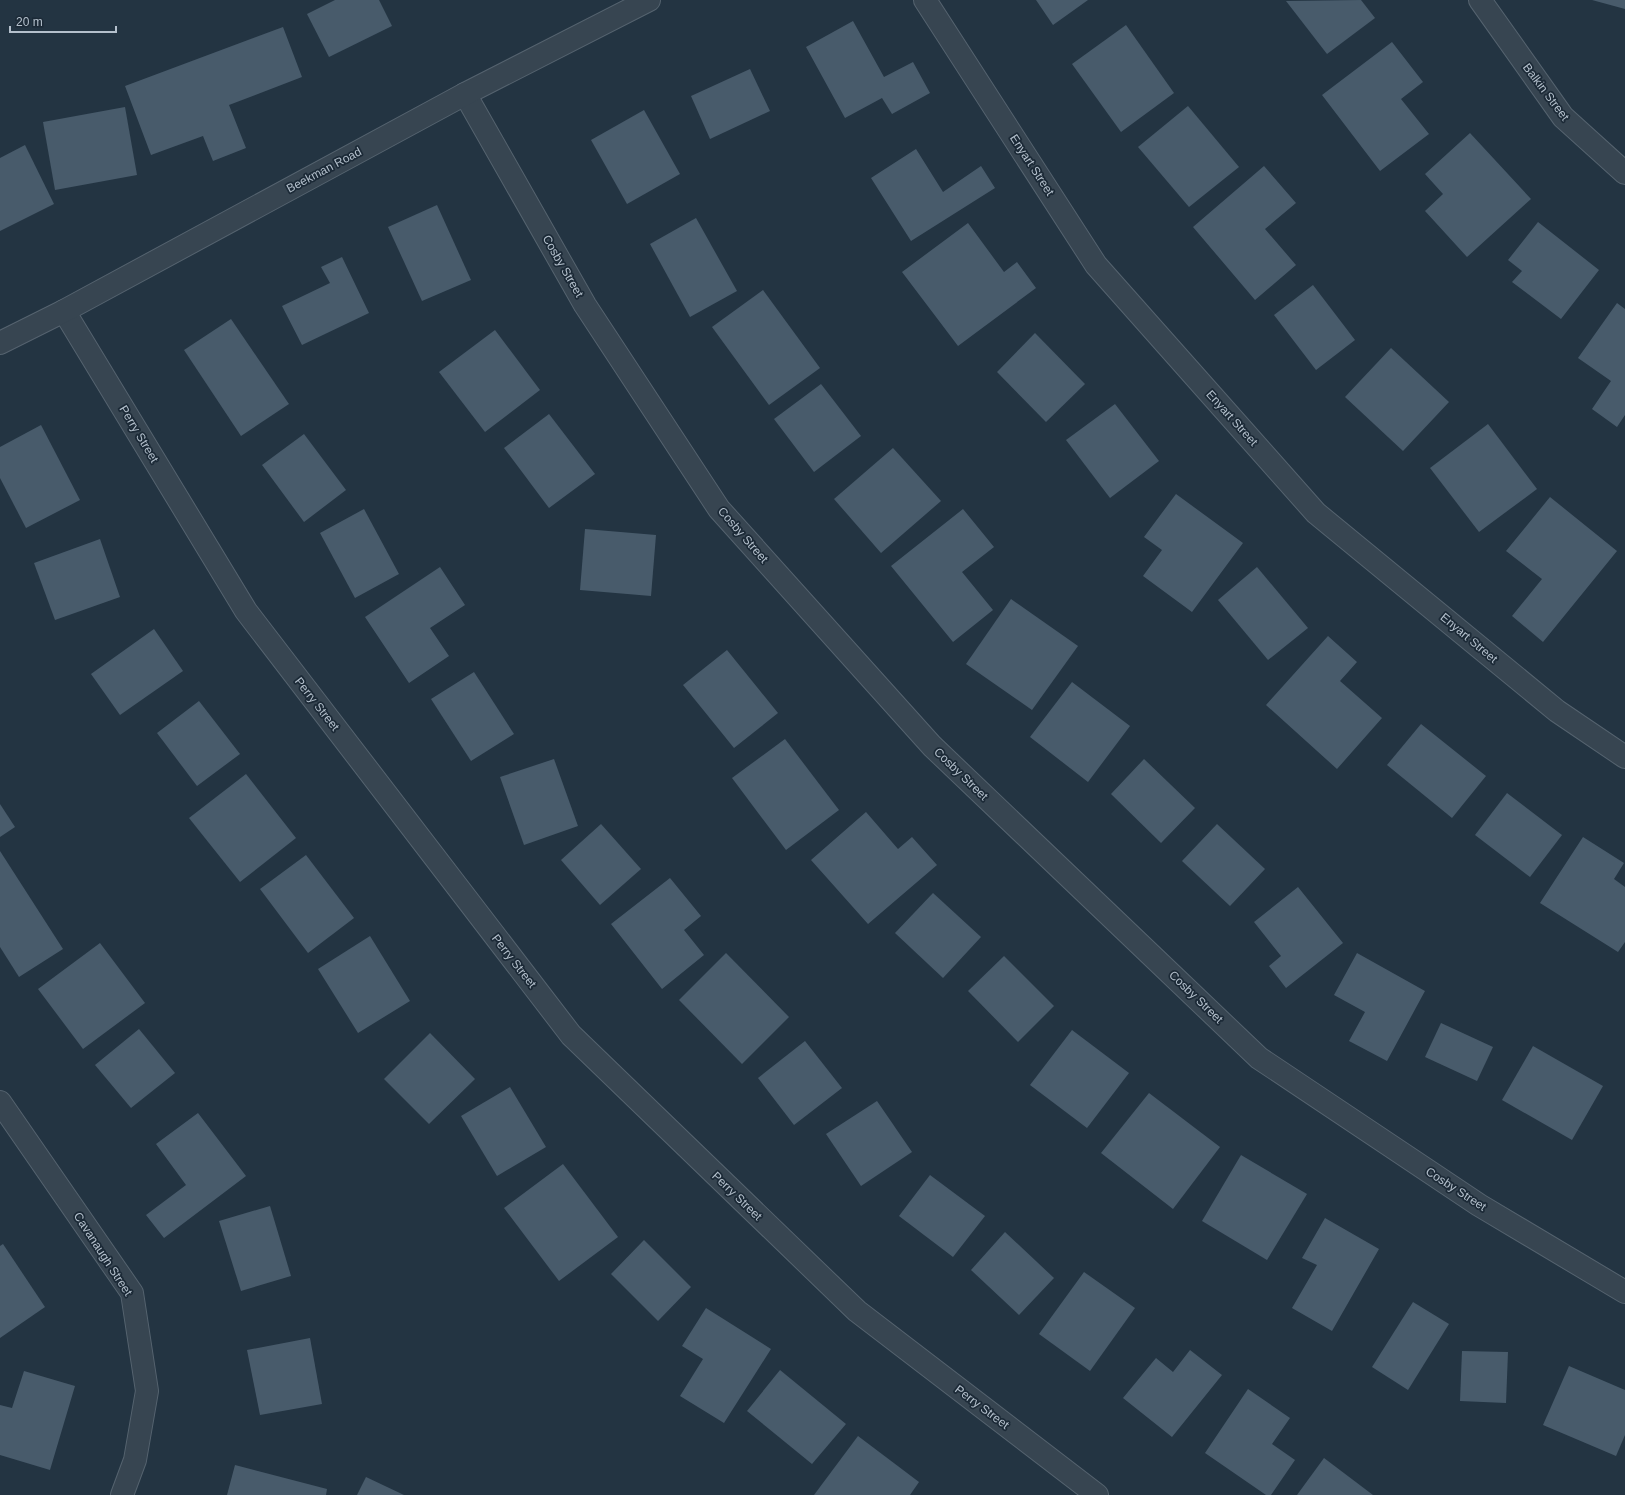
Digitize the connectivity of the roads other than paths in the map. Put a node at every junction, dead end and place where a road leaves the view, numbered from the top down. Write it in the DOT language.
graph roads {
  1 [pos="649,0"];
  2 [pos="925,0"];
  3 [pos="1480,0"];
  4 [pos="465,94"];
  5 [pos="1625,173"];
  6 [pos="64,311"];
  7 [pos="0,343"];
  8 [pos="1625,757"];
  9 [pos="0,1102"];
  10 [pos="1625,1292"];
  11 [pos="122,1495"];
  12 [pos="1097,1495"];
  1 -- 4 [label="street, Beekman Road"];
  2 -- 8 [label="street, Enyart Street"];
  3 -- 5 [label="street, Balkin Street"];
  4 -- 6 [label="street, Beekman Road"];
  4 -- 10 [label="street, Cosby Street"];
  6 -- 7 [label="street, Beekman Road"];
  6 -- 12 [label="street, Perry Street"];
  9 -- 11 [label="street, Cavanaugh Street"];
}
